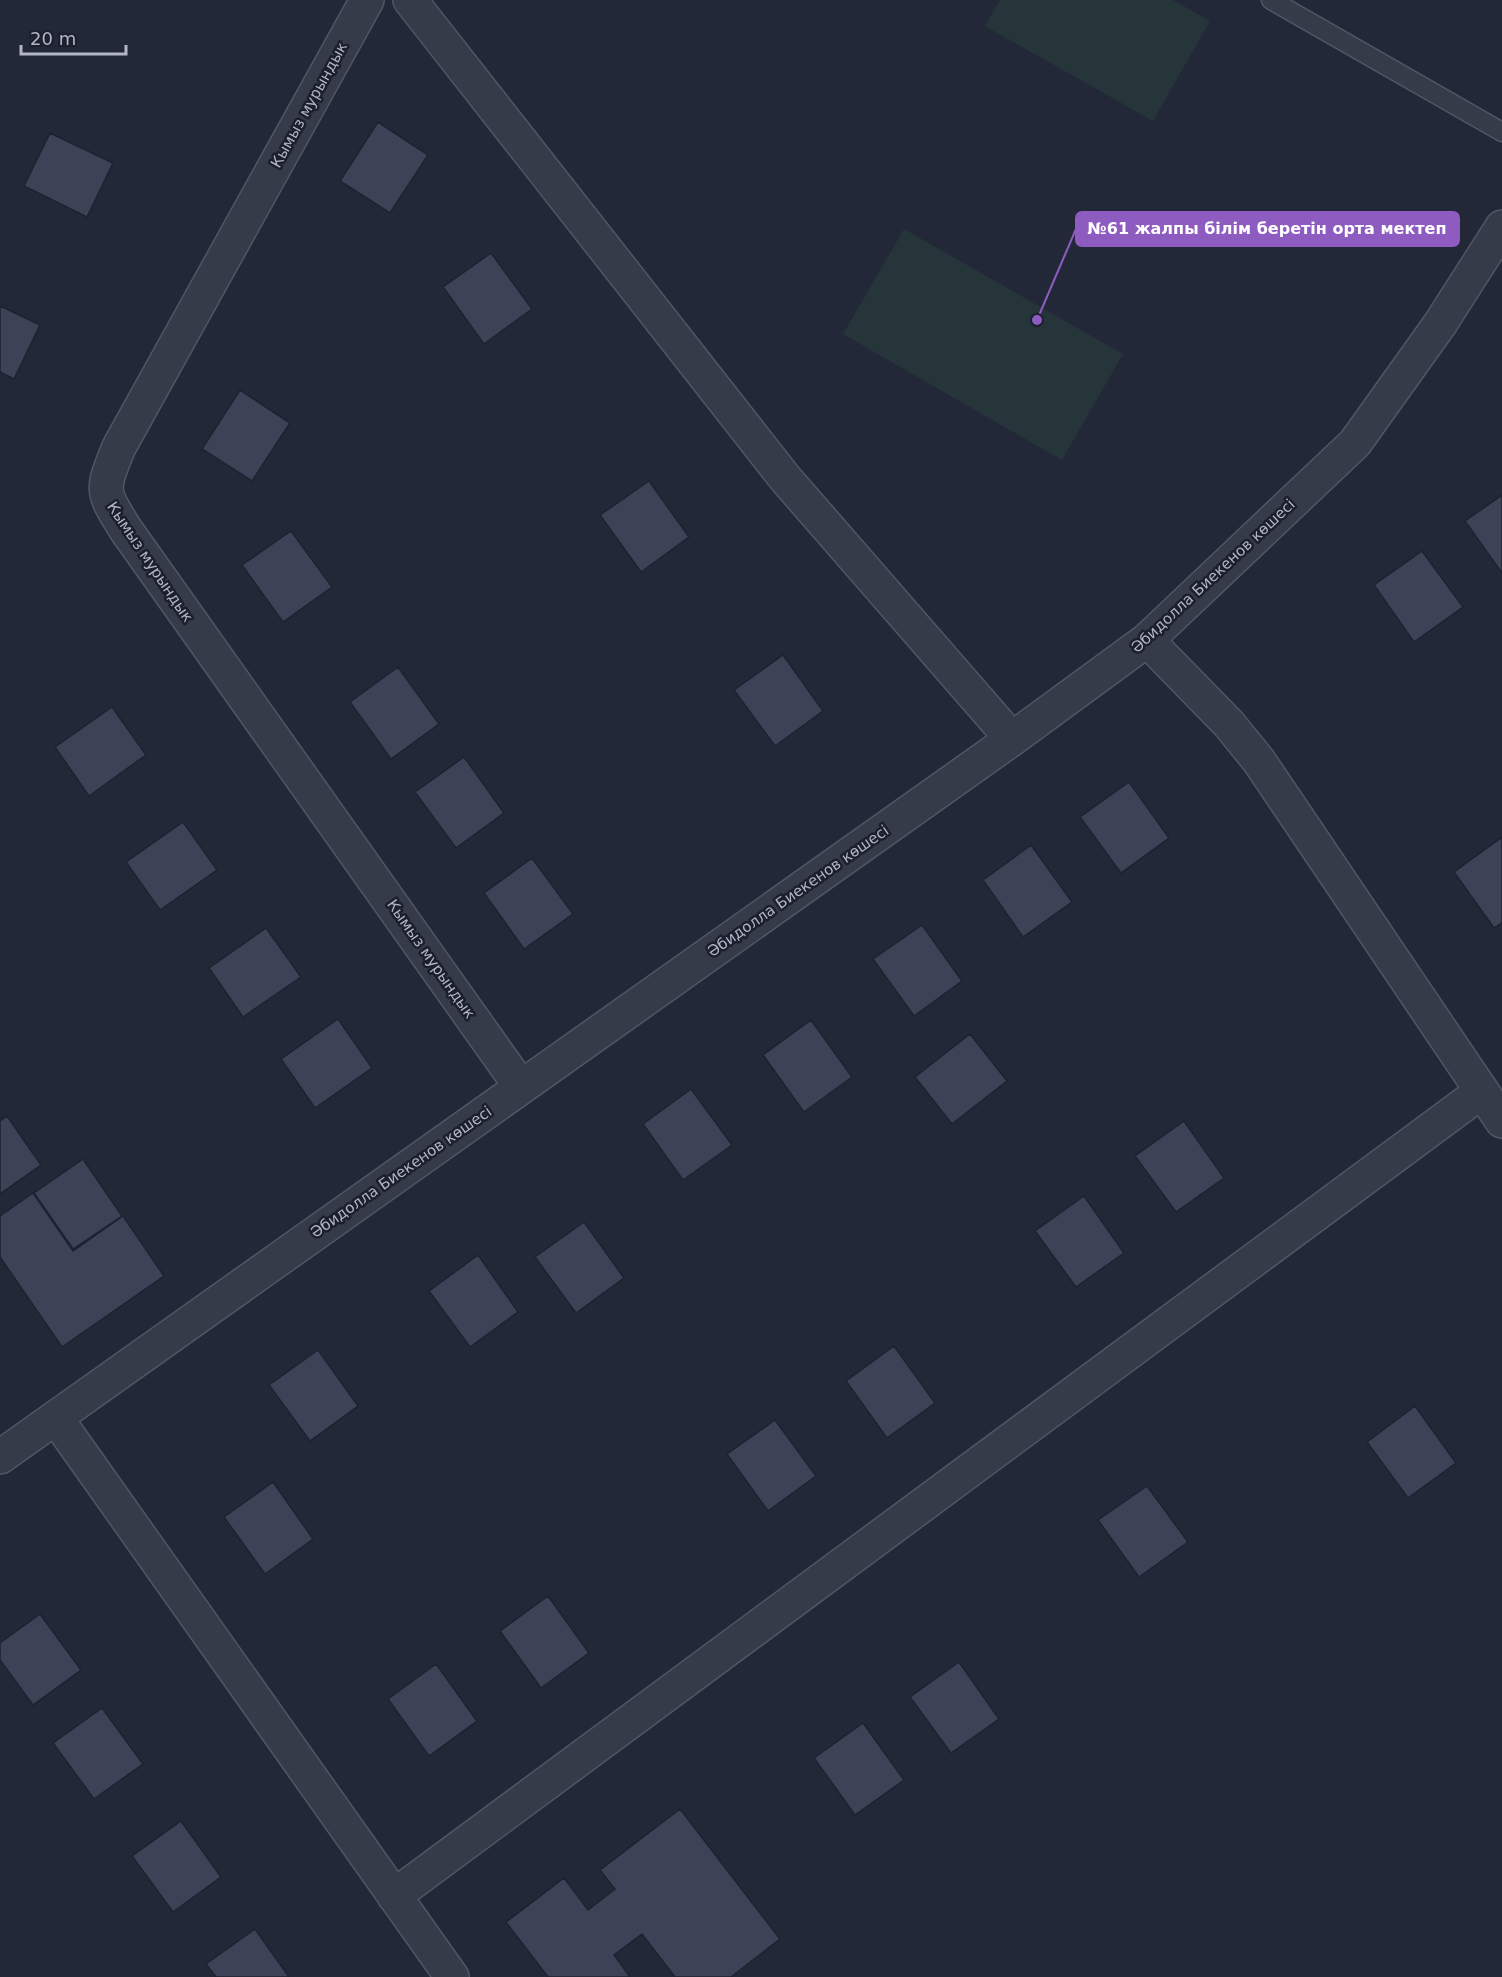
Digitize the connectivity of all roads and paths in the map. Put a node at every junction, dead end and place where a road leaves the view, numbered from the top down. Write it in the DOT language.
graph roads {
  1 [pos="367,0"];
  2 [pos="410,0"];
  3 [pos="1271,0"];
  4 [pos="1502,132"];
  5 [pos="1502,227"];
  6 [pos="1147,640"];
  7 [pos="1012,739"];
  8 [pos="521,1087"];
  9 [pos="1481,1092"];
  10 [pos="1502,1121"];
  11 [pos="56,1418"];
  12 [pos="3,1447"];
  13 [pos="394,1896"];
  14 [pos="452,1977"];
  1 -- 8 [label="street, Кымыз мурындык"];
  2 -- 7 [label="street"];
  3 -- 4 [label="lane"];
  5 -- 6 [label="street, Әбидолла Биекенов көшесі"];
  6 -- 7 [label="street, Әбидолла Биекенов көшесі"];
  6 -- 9 [label="street"];
  7 -- 8 [label="street, Әбидолла Биекенов көшесі"];
  8 -- 11 [label="street, Әбидолла Биекенов көшесі"];
  9 -- 10 [label="street"];
  9 -- 13 [label="street"];
  11 -- 12 [label="street, Әбидолла Биекенов көшесі"];
  11 -- 13 [label="street"];
  13 -- 14 [label="street"];
}
